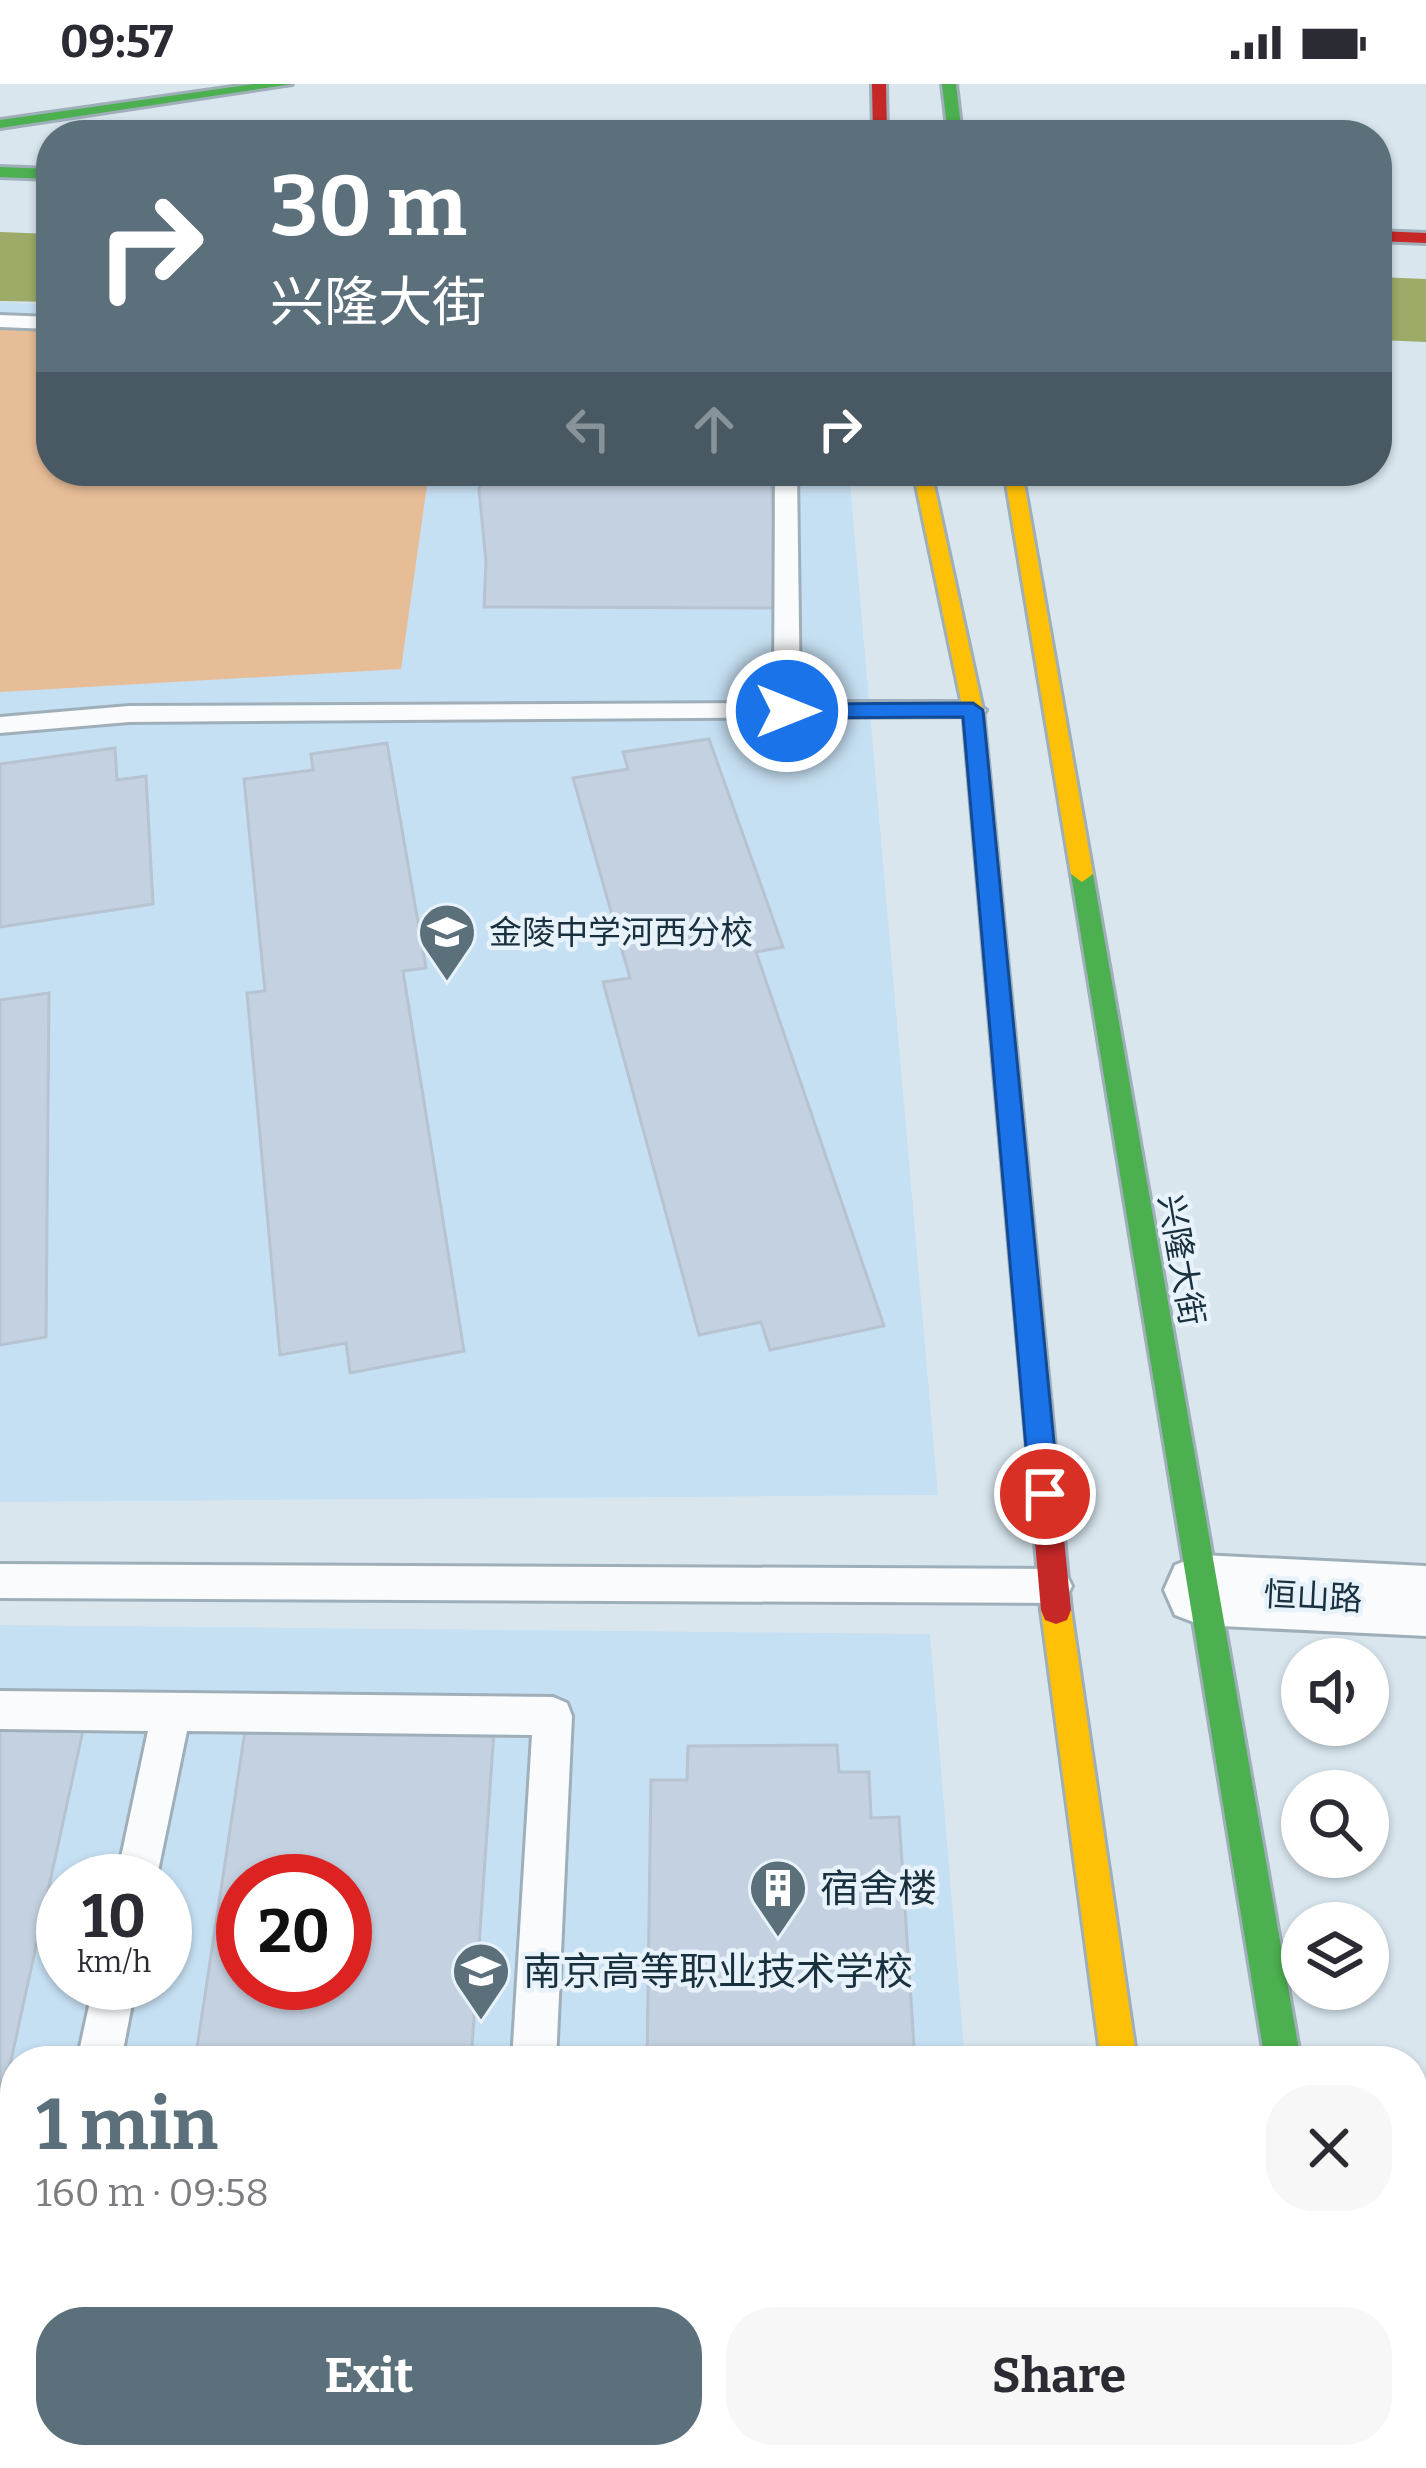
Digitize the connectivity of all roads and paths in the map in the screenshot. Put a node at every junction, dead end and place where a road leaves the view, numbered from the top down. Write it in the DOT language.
graph roads {
  1 [pos="285,84"];
  2 [pos="879,84"];
  3 [pos="949,84"];
  4 [pos="214,94"];
  5 [pos="185,120"];
  6 [pos="880,120"];
  7 [pos="953,120"];
  8 [pos="0,124"];
  9 [pos="0,172"];
  10 [pos="36,173"];
  11 [pos="1392,237"];
  12 [pos="1426,238"];
  13 [pos="0,321"];
  14 [pos="36,322"];
  15 [pos="786,486"];
  16 [pos="925,486"];
  17 [pos="1016,486"];
  18 [pos="973,710"];
  19 [pos="787,711"];
  20 [pos="0,725"];
  21 [pos="0,1581"];
  22 [pos="1053,1586"];
  23 [pos="1201,1590"];
  24 [pos="1426,1601"];
  25 [pos="0,1710"];
  26 [pos="171,1713"];
  27 [pos="142,1854"];
  28 [pos="109,2010"];
  29 [pos="102,2046"];
  30 [pos="535,2046"];
  31 [pos="1117,2046"];
  32 [pos="1280,2046"];
  1 -- 4 [label="main road"];
  2 -- 6 [label="main road"];
  3 -- 7 [label="main road"];
  4 -- 5 [label="main road"];
  4 -- 8 [label="main road"];
  9 -- 10 [label="main road"];
  11 -- 12 [label="main road"];
  13 -- 14 [label="lane"];
  15 -- 19 [label="lane"];
  16 -- 18 [label="main road"];
  17 -- 23 [label="main road, 兴隆大街"];
  18 -- 19 [label="lane"];
  18 -- 22 [label="main road"];
  19 -- 20 [label="lane"];
  21 -- 22 [label="lane"];
  22 -- 31 [label="main road"];
  23 -- 24 [label="street, 恒山路"];
  23 -- 32 [label="main road, 兴隆大街"];
  25 -- 26 [label="lane"];
  26 -- 27 [label="lane"];
  26 -- 30 [label="lane"];
  28 -- 29 [label="lane"];
}
